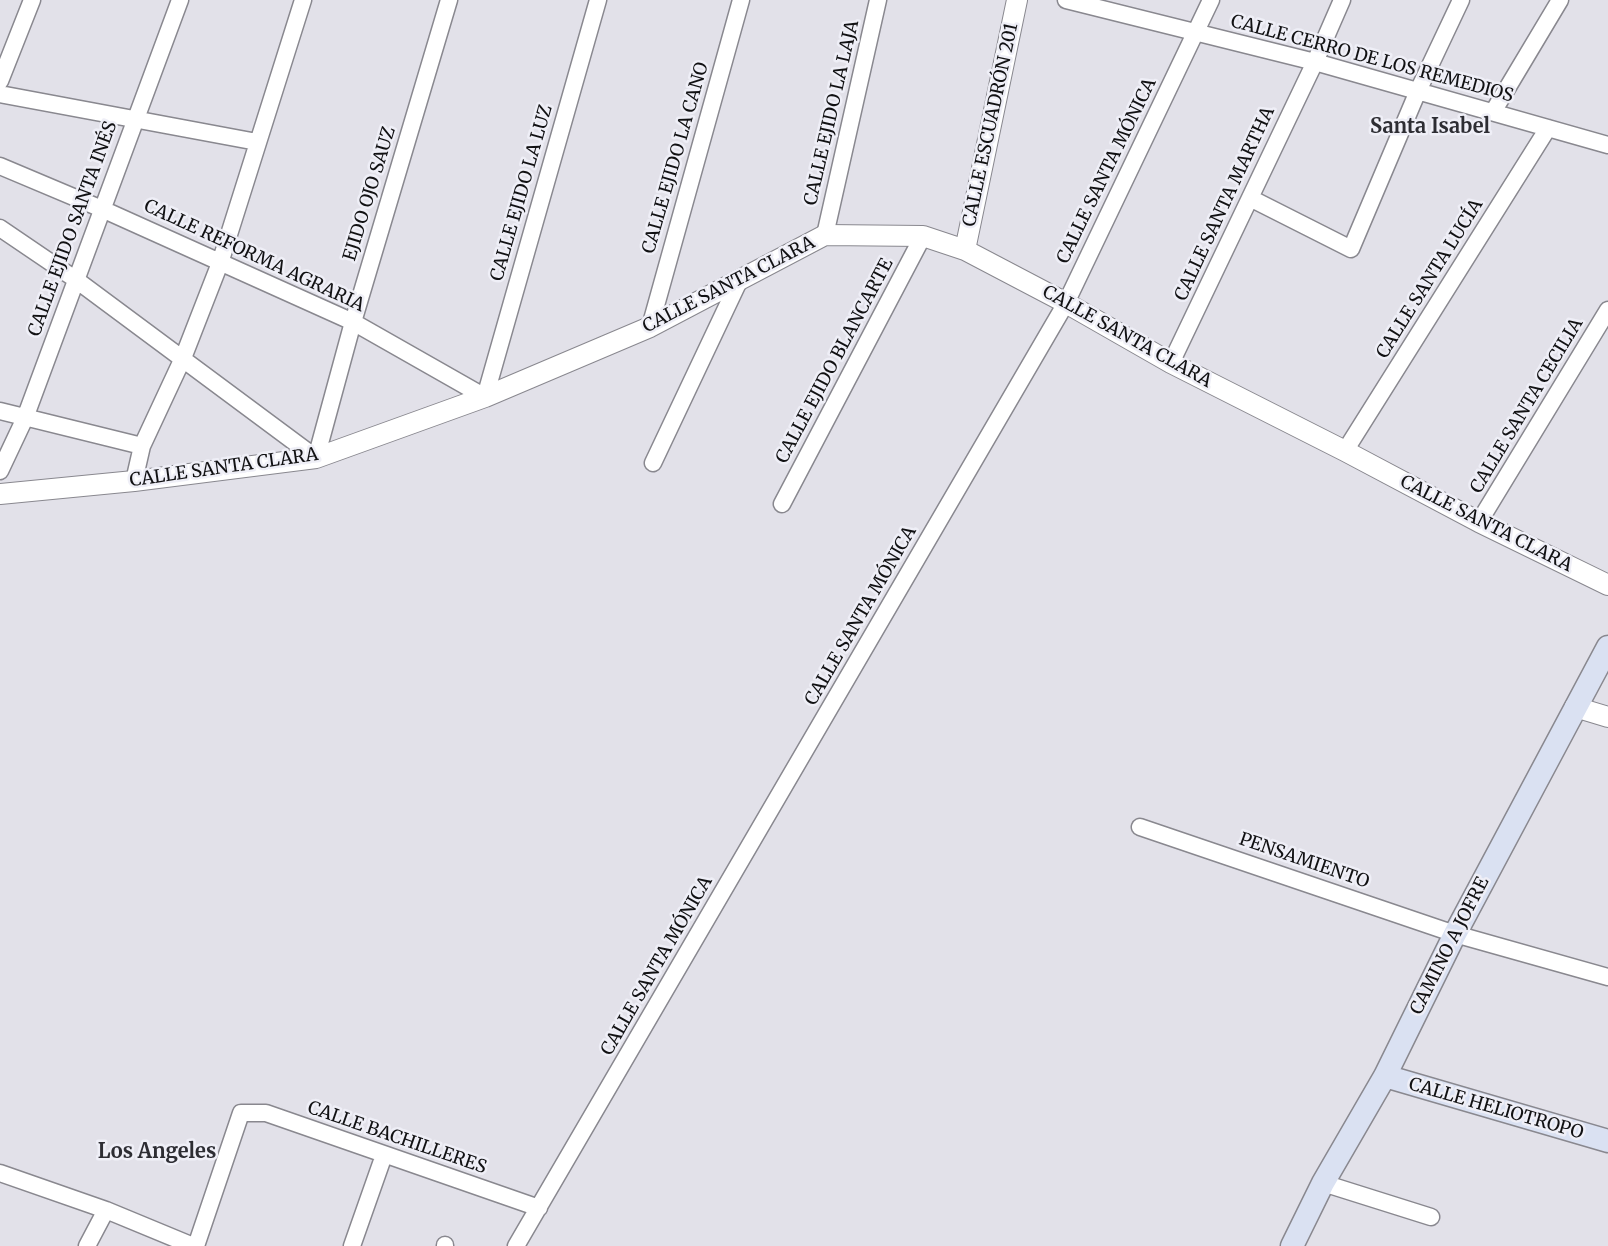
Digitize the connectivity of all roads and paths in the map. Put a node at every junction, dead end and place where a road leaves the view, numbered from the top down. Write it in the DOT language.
graph roads {
  1 [pos="32,0"];
  2 [pos="180,0"];
  3 [pos="303,0"];
  4 [pos="450,0"];
  5 [pos="598,0"];
  6 [pos="741,0"];
  7 [pos="878,0"];
  8 [pos="1018,0"];
  9 [pos="1066,0"];
  10 [pos="1211,0"];
  11 [pos="1342,0"];
  12 [pos="1461,0"];
  13 [pos="1560,0"];
  14 [pos="1117,7"];
  15 [pos="1195,32"];
  16 [pos="1315,62"];
  17 [pos="0,81"];
  18 [pos="1418,91"];
  19 [pos="0,94"];
  20 [pos="1492,112"];
  21 [pos="135,118"];
  22 [pos="1548,128"];
  23 [pos="258,142"];
  24 [pos="1608,145"];
  25 [pos="0,166"];
  26 [pos="1250,198"];
  27 [pos="102,208"];
  28 [pos="0,228"];
  29 [pos="825,235"];
  30 [pos="923,236"];
  31 [pos="965,250"];
  32 [pos="220,263"];
  33 [pos="76,279"];
  34 [pos="740,279"];
  35 [pos="1066,303"];
  36 [pos="1608,310"];
  37 [pos="352,322"];
  38 [pos="650,327"];
  39 [pos="183,358"];
  40 [pos="1171,363"];
  41 [pos="485,397"];
  42 [pos="0,411"];
  43 [pos="24,418"];
  44 [pos="142,446"];
  45 [pos="1346,451"];
  46 [pos="316,458"];
  47 [pos="653,463"];
  48 [pos="0,471"];
  49 [pos="134,481"];
  50 [pos="0,494"];
  51 [pos="782,504"];
  52 [pos="1480,522"];
  53 [pos="1608,585"];
  54 [pos="1608,647"];
  55 [pos="1575,707"];
  56 [pos="1608,717"];
  57 [pos="1140,827"];
  58 [pos="1455,934"];
  59 [pos="1608,977"];
  60 [pos="1385,1076"];
  61 [pos="1608,1141"];
  62 [pos="384,1156"];
  63 [pos="0,1173"];
  64 [pos="1323,1183"];
  65 [pos="539,1208"];
  66 [pos="106,1210"];
  67 [pos="1431,1217"];
  68 [pos="87,1246"];
  69 [pos="195,1246"];
  70 [pos="352,1246"];
  71 [pos="516,1246"];
  72 [pos="1292,1246"];
  1 -- 17 [label="street"];
  2 -- 21 [label="street, CALLE EJIDO SANTA INÉS"];
  3 -- 23 [label="street"];
  4 -- 37 [label="street, EJIDO OJO SAUZ"];
  5 -- 41 [label="street, CALLE EJIDO LA LUZ"];
  6 -- 38 [label="street, CALLE EJIDO LA CANO"];
  7 -- 29 [label="street, CALLE EJIDO LA LAJA"];
  8 -- 31 [label="street, CALLE ESCUADRÓN 201"];
  9 -- 14 [label="street, CALLE CERRO DE LOS REMEDIOS"];
  10 -- 15 [label="street, CALLE SANTA MÓNICA"];
  11 -- 16 [label="street, CALLE SANTA MARTHA"];
  12 -- 18 [label="street"];
  13 -- 20 [label="street"];
  14 -- 15 [label="street, CALLE CERRO DE LOS REMEDIOS"];
  15 -- 16 [label="street, CALLE CERRO DE LOS REMEDIOS"];
  15 -- 35 [label="street, CALLE SANTA MÓNICA"];
  16 -- 18 [label="street, CALLE CERRO DE LOS REMEDIOS"];
  16 -- 26 [label="street, CALLE SANTA MARTHA"];
  18 -- 20 [label="street, CALLE CERRO DE LOS REMEDIOS"];
  18 -- 26 [label="street"];
  19 -- 21 [label="street"];
  20 -- 22 [label="street, CALLE CERRO DE LOS REMEDIOS"];
  21 -- 23 [label="street"];
  21 -- 27 [label="street, CALLE EJIDO SANTA INÉS"];
  22 -- 24 [label="street, CALLE CERRO DE LOS REMEDIOS"];
  22 -- 45 [label="street, CALLE SANTA LUCÍA"];
  23 -- 32 [label="street"];
  25 -- 27 [label="street, CALLE REFORMA AGRARIA"];
  26 -- 40 [label="street, CALLE SANTA MARTHA"];
  27 -- 32 [label="street, CALLE REFORMA AGRARIA"];
  27 -- 33 [label="street, CALLE EJIDO SANTA INÉS"];
  28 -- 33 [label="street"];
  29 -- 30 [label="street, CALLE SANTA CLARA"];
  29 -- 34 [label="street, CALLE SANTA CLARA"];
  30 -- 31 [label="street, CALLE SANTA CLARA"];
  30 -- 51 [label="street, CALLE EJIDO BLANCARTE"];
  31 -- 35 [label="street, CALLE SANTA CLARA"];
  32 -- 37 [label="street, CALLE REFORMA AGRARIA"];
  32 -- 39 [label="street"];
  33 -- 39 [label="street"];
  33 -- 43 [label="street, CALLE EJIDO SANTA INÉS"];
  34 -- 38 [label="street, CALLE SANTA CLARA"];
  34 -- 47 [label="street"];
  35 -- 40 [label="street, CALLE SANTA CLARA"];
  35 -- 65 [label="street, CALLE SANTA MÓNICA"];
  36 -- 52 [label="street, CALLE SANTA CECILIA"];
  37 -- 41 [label="street, CALLE REFORMA AGRARIA"];
  37 -- 46 [label="street, EJIDO OJO SAUZ"];
  38 -- 41 [label="street, CALLE SANTA CLARA"];
  39 -- 44 [label="street"];
  39 -- 46 [label="street"];
  40 -- 45 [label="street, CALLE SANTA CLARA"];
  41 -- 46 [label="street, CALLE SANTA CLARA"];
  42 -- 43 [label="street"];
  43 -- 44 [label="street"];
  43 -- 48 [label="street, CALLE EJIDO SANTA INÉS"];
  44 -- 49 [label="street"];
  45 -- 52 [label="street, CALLE SANTA CLARA"];
  46 -- 49 [label="street, CALLE SANTA CLARA"];
  49 -- 50 [label="street, CALLE SANTA CLARA"];
  52 -- 53 [label="street, CALLE SANTA CLARA"];
  54 -- 55 [label="main road, CAMINO A JOFRE"];
  55 -- 56 [label="street"];
  55 -- 58 [label="main road, CAMINO A JOFRE"];
  57 -- 58 [label="street, PENSAMIENTO"];
  58 -- 59 [label="street, PENSAMIENTO"];
  58 -- 60 [label="main road, CAMINO A JOFRE"];
  60 -- 61 [label="main road, CALLE HELIOTROPO"];
  60 -- 64 [label="main road, CAMINO A JOFRE"];
  62 -- 65 [label="street, CALLE BACHILLERES"];
  62 -- 69 [label="street, CALLE BACHILLERES"];
  62 -- 70 [label="street"];
  63 -- 66 [label="street"];
  64 -- 67 [label="street"];
  64 -- 72 [label="main road, CAMINO A JOFRE"];
  65 -- 71 [label="street, CALLE SANTA MÓNICA"];
  66 -- 68 [label="street"];
  66 -- 69 [label="street"];
}
